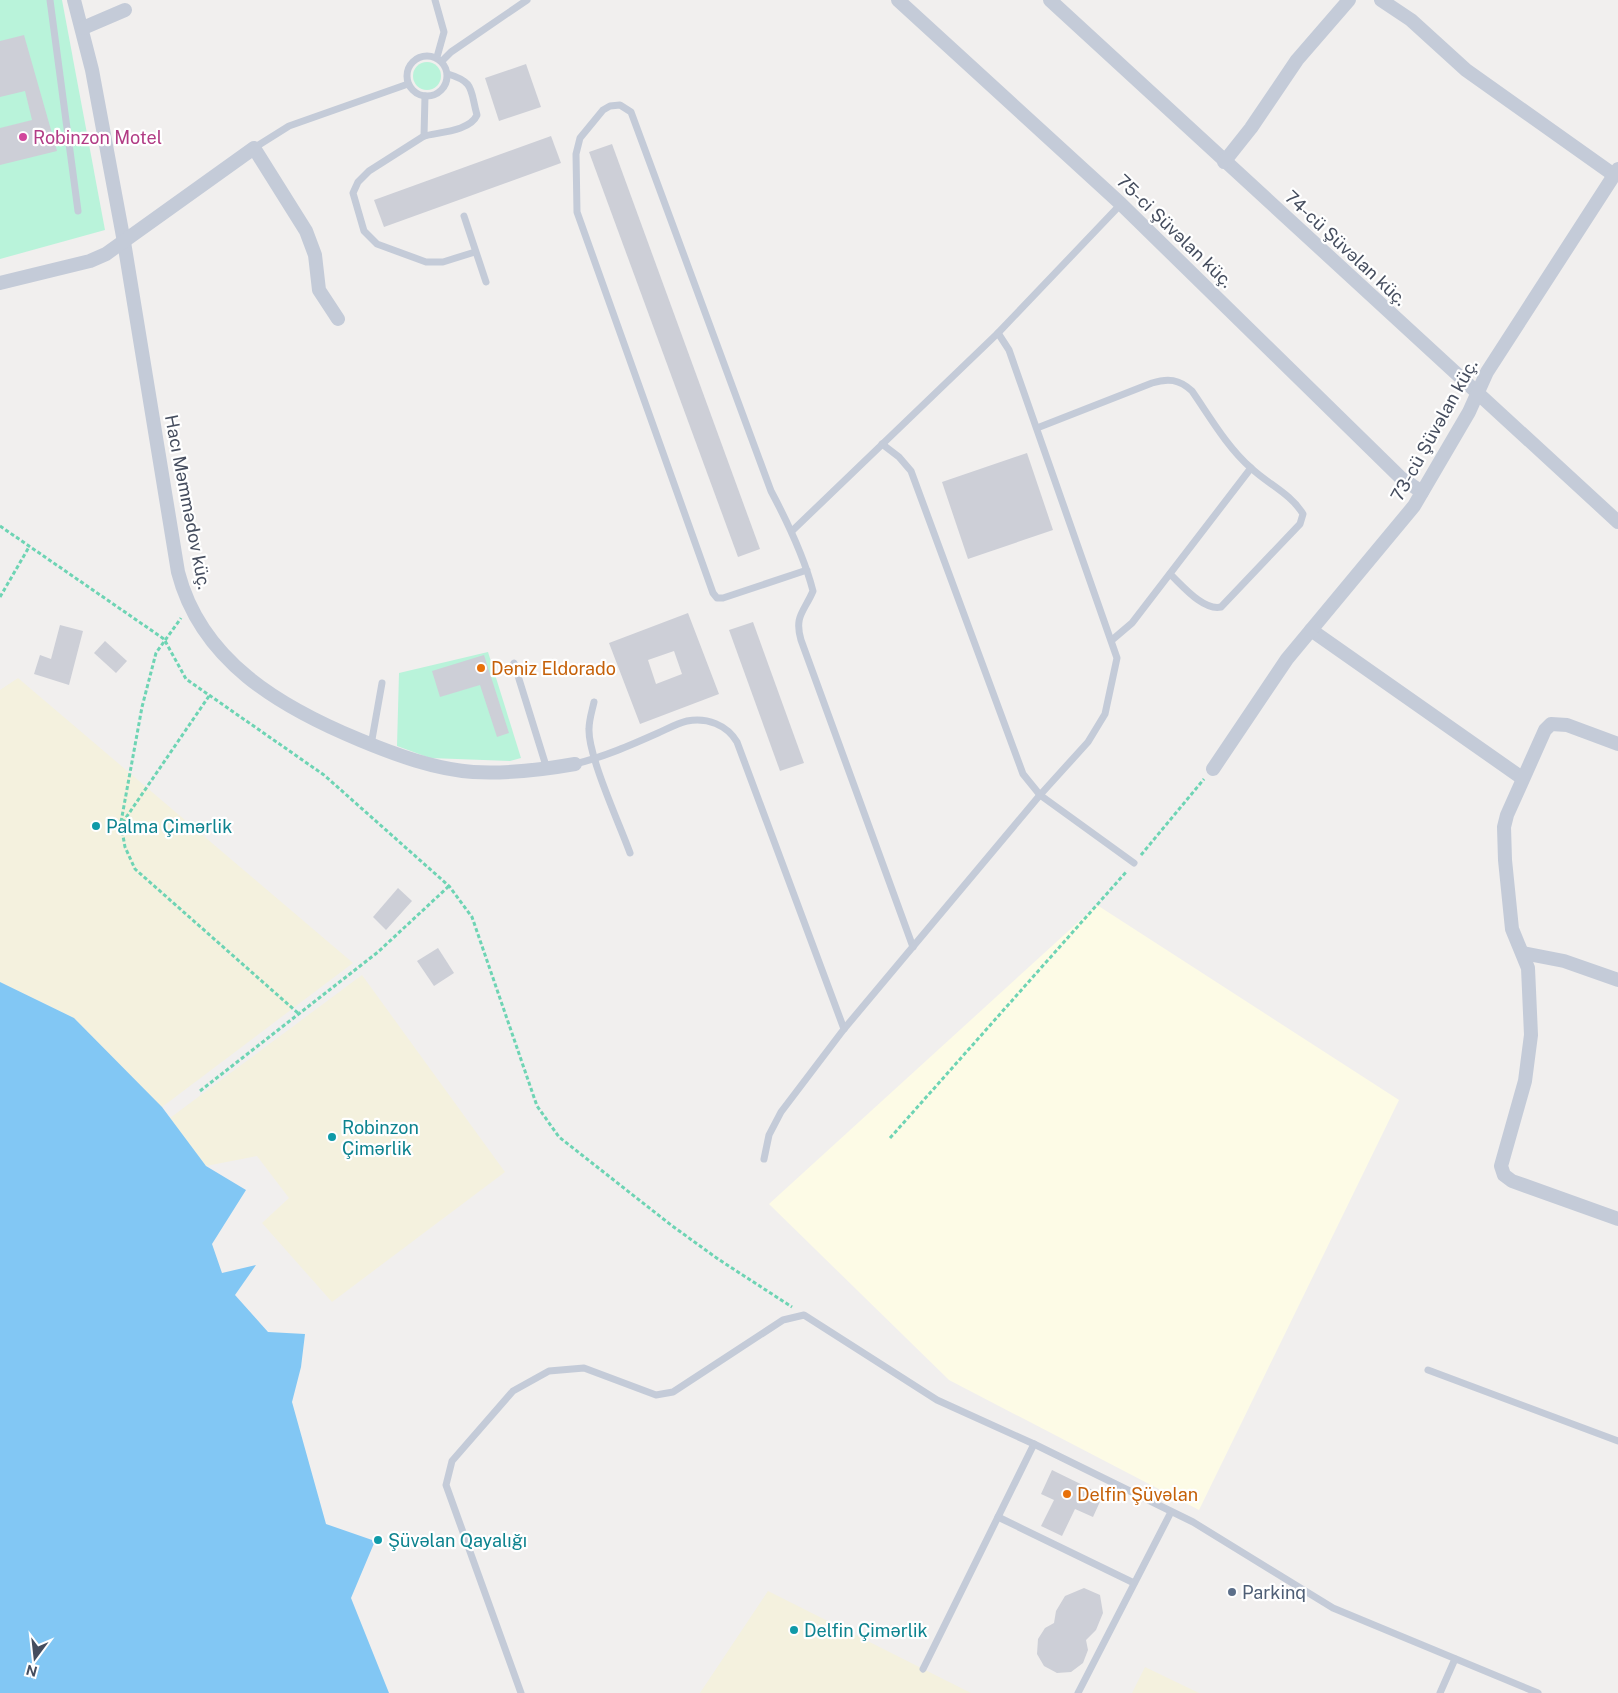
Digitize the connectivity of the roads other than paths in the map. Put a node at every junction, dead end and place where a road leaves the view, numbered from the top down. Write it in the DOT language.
graph roads {
  1 [pos="50,0"];
  2 [pos="74,0"];
  3 [pos="435,0"];
  4 [pos="526,0"];
  5 [pos="898,0"];
  6 [pos="1050,0"];
  7 [pos="1349,0"];
  8 [pos="1380,0"];
  9 [pos="125,10"];
  10 [pos="83,28"];
  11 [pos="439,59"];
  12 [pos="448,74"];
  13 [pos="408,84"];
  14 [pos="425,96"];
  15 [pos="424,136"];
  16 [pos="254,148"];
  17 [pos="1224,162"];
  18 [pos="1616,172"];
  19 [pos="1121,204"];
  20 [pos="78,211"];
  21 [pos="464,216"];
  22 [pos="124,242"];
  23 [pos="476,252"];
  24 [pos="0,282"];
  25 [pos="486,282"];
  26 [pos="338,319"];
  27 [pos="998,333"];
  28 [pos="1477,394"];
  29 [pos="1037,428"];
  30 [pos="882,444"];
  31 [pos="1251,468"];
  32 [pos="1422,492"];
  33 [pos="1618,522"];
  34 [pos="792,531"];
  35 [pos="807,570"];
  36 [pos="1170,574"];
  37 [pos="1311,630"];
  38 [pos="1112,640"];
  39 [pos="514,663"];
  40 [pos="382,683"];
  41 [pos="594,702"];
  42 [pos="1618,744"];
  43 [pos="371,745"];
  44 [pos="595,759"];
  45 [pos="575,764"];
  46 [pos="548,769"];
  47 [pos="1213,769"];
  48 [pos="1522,778"];
  49 [pos="1040,795"];
  50 [pos="630,853"];
  51 [pos="1134,863"];
  52 [pos="914,947"];
  53 [pos="1523,953"];
  54 [pos="1618,980"];
  55 [pos="844,1029"];
  56 [pos="764,1159"];
  57 [pos="1618,1219"];
  58 [pos="1428,1370"];
  59 [pos="1618,1441"];
  60 [pos="1034,1444"];
  61 [pos="1171,1512"];
  62 [pos="998,1517"];
  63 [pos="1134,1583"];
  64 [pos="1455,1659"];
  65 [pos="923,1669"];
  66 [pos="521,1693"];
  67 [pos="1078,1693"];
  68 [pos="1440,1693"];
  69 [pos="1538,1693"];
  1 -- 20 [label="lane"];
  2 -- 10 [label="street, Hacı Məmmədov küç."];
  3 -- 11 [label="lane"];
  4 -- 11 [label="lane"];
  5 -- 19 [label="street, 75-ci Şüvəlan küç."];
  6 -- 17 [label="street, 74-cü Şüvəlan küç."];
  7 -- 17 [label="street"];
  8 -- 18 [label="street"];
  9 -- 10 [label="street"];
  10 -- 22 [label="street, Hacı Məmmədov küç."];
  11 -- 12 [label="lane"];
  11 -- 13 [label="lane"];
  12 -- 14 [label="lane"];
  12 -- 15 [label="lane"];
  13 -- 14 [label="lane"];
  13 -- 16 [label="lane"];
  14 -- 15 [label="lane"];
  15 -- 23 [label="lane"];
  16 -- 22 [label="street"];
  16 -- 26 [label="street"];
  17 -- 28 [label="street, 74-cü Şüvəlan küç."];
  18 -- 28 [label="street, 73-cü Şüvəlan küç."];
  19 -- 27 [label="lane"];
  19 -- 32 [label="street, 75-ci Şüvəlan küç."];
  21 -- 23 [label="lane"];
  22 -- 24 [label="street"];
  22 -- 43 [label="street, Hacı Məmmədov küç."];
  23 -- 25 [label="lane"];
  27 -- 29 [label="lane"];
  27 -- 30 [label="lane"];
  28 -- 32 [label="street, 73-cü Şüvəlan küç."];
  28 -- 33 [label="street, 74-cü Şüvəlan küç."];
  29 -- 31 [label="lane"];
  29 -- 38 [label="lane"];
  30 -- 34 [label="lane"];
  30 -- 49 [label="lane"];
  31 -- 36 [label="lane"];
  31 -- 36 [label="lane"];
  32 -- 37 [label="street, 73-cü Şüvəlan küç."];
  34 -- 35 [label="lane"];
  34 -- 35 [label="lane"];
  35 -- 52 [label="lane"];
  36 -- 38 [label="lane"];
  37 -- 47 [label="street, 73-cü Şüvəlan küç."];
  37 -- 48 [label="street"];
  38 -- 49 [label="lane"];
  39 -- 46 [label="lane"];
  40 -- 43 [label="lane"];
  41 -- 44 [label="lane"];
  42 -- 48 [label="street"];
  43 -- 46 [label="street, Hacı Məmmədov küç."];
  44 -- 45 [label="lane"];
  44 -- 50 [label="lane"];
  44 -- 55 [label="lane"];
  45 -- 46 [label="street, Hacı Məmmədov küç."];
  48 -- 53 [label="street"];
  49 -- 51 [label="lane"];
  49 -- 52 [label="lane"];
  52 -- 55 [label="lane"];
  53 -- 54 [label="street"];
  53 -- 57 [label="street"];
  55 -- 56 [label="lane"];
  58 -- 59 [label="lane"];
  60 -- 61 [label="lane"];
  60 -- 62 [label="lane"];
  60 -- 66 [label="lane"];
  61 -- 63 [label="lane"];
  61 -- 64 [label="lane"];
  62 -- 63 [label="lane"];
  62 -- 65 [label="lane"];
  63 -- 67 [label="lane"];
  64 -- 68 [label="lane"];
  64 -- 69 [label="lane"];
}
